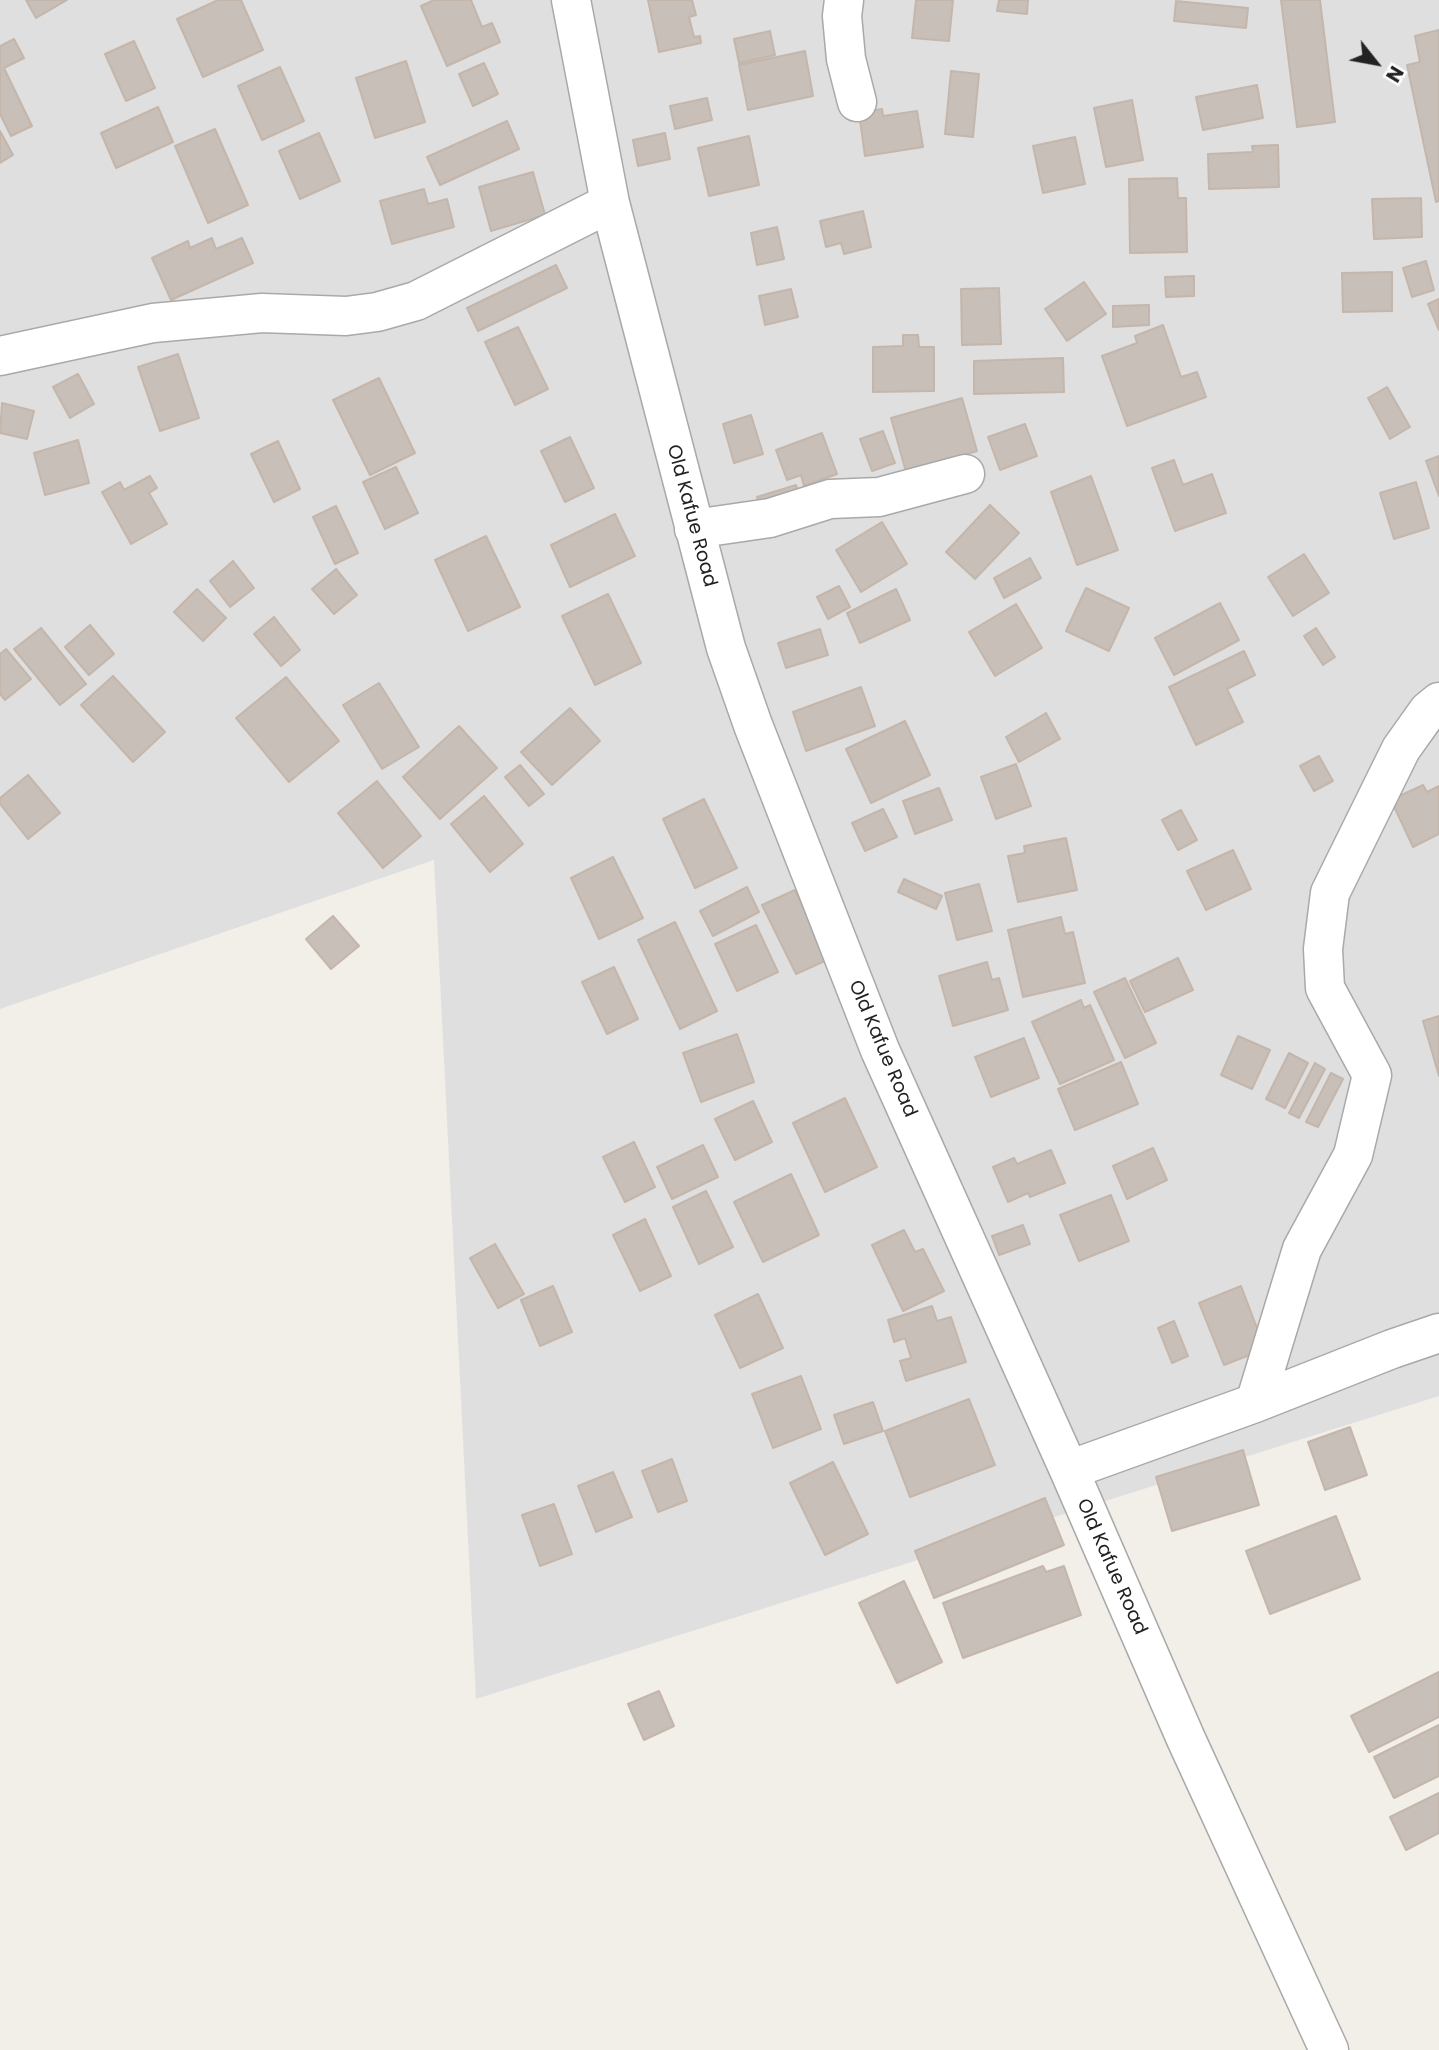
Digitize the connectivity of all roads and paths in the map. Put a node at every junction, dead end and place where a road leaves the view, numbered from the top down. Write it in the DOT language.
graph roads {
  1 [pos="571,0"];
  2 [pos="844,0"];
  3 [pos="857,102"];
  4 [pos="610,203"];
  5 [pos="0,356"];
  6 [pos="965,474"];
  7 [pos="694,529"];
  8 [pos="1439,702"];
  9 [pos="1439,1333"];
  10 [pos="1255,1402"];
  11 [pos="1069,1470"];
  12 [pos="1329,2050"];
  1 -- 4 [label="street, Old Kafue Road"];
  2 -- 3 [label="street"];
  4 -- 5 [label="street"];
  4 -- 7 [label="street, Old Kafue Road"];
  6 -- 7 [label="street"];
  7 -- 11 [label="street, Old Kafue Road"];
  8 -- 10 [label="street"];
  9 -- 10 [label="street"];
  10 -- 11 [label="street"];
  11 -- 12 [label="street, Old Kafue Road"];
}
